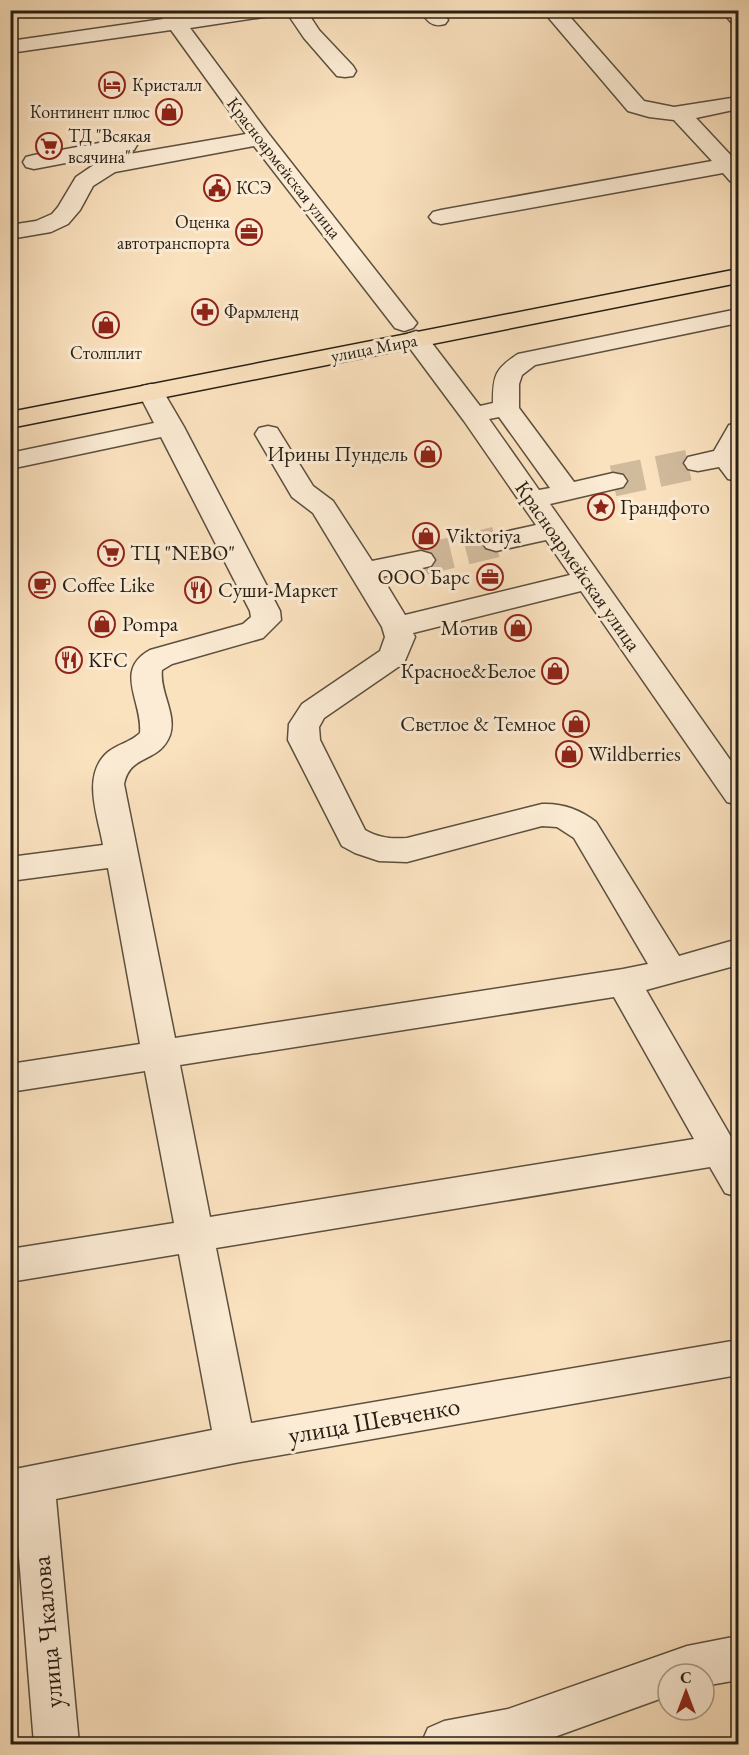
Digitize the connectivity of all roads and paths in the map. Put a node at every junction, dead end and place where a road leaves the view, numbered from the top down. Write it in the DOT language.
graph roads {
  1 [pos="270,10"];
  2 [pos="295,10"];
  3 [pos="552,10"];
  4 [pos="731,10"];
  5 [pos="172,17"];
  6 [pos="738,18"];
  7 [pos="10,47"];
  8 [pos="345,71"];
  9 [pos="738,103"];
  10 [pos="680,113"];
  11 [pos="255,131"];
  12 [pos="34,162"];
  13 [pos="733,171"];
  14 [pos="441,217"];
  15 [pos="10,232"];
  16 [pos="738,258"];
  17 [pos="738,276"];
  18 [pos="738,316"];
  19 [pos="410,331"];
  20 [pos="151,392"];
  21 [pos="10,400"];
  22 [pos="506,408"];
  23 [pos="472,415"];
  24 [pos="10,420"];
  25 [pos="171,427"];
  26 [pos="738,431"];
  27 [pos="268,434"];
  28 [pos="10,461"];
  29 [pos="698,463"];
  30 [pos="735,468"];
  31 [pos="613,482"];
  32 [pos="567,492"];
  33 [pos="532,500"];
  34 [pos="553,530"];
  35 [pos="496,542"];
  36 [pos="421,560"];
  37 [pos="365,572"];
  38 [pos="588,580"];
  39 [pos="397,627"];
  40 [pos="738,794"];
  41 [pos="121,854"];
  42 [pos="10,869"];
  43 [pos="738,952"];
  44 [pos="671,972"];
  45 [pos="623,982"];
  46 [pos="160,1056"];
  47 [pos="10,1078"];
  48 [pos="720,1150"];
  49 [pos="738,1182"];
  50 [pos="195,1235"];
  51 [pos="10,1266"];
  52 [pos="738,1358"];
  53 [pos="235,1444"];
  54 [pos="22,1487"];
  55 [pos="738,1658"];
  56 [pos="56,1744"];
  57 [pos="444,1744"];
  1 -- 5 [label="street"];
  2 -- 8 [label="street"];
  3 -- 10 [label="street"];
  4 -- 6 [label="street"];
  5 -- 7 [label="street"];
  5 -- 11 [label="street, Красноармейская улица"];
  9 -- 10 [label="street"];
  10 -- 13 [label="street"];
  11 -- 12 [label="street"];
  11 -- 15 [label="street"];
  11 -- 19 [label="street, Красноармейская улица"];
  13 -- 14 [label="street"];
  16 -- 19 [label="main road, улица Мира"];
  17 -- 19 [label="main road, улица Мира"];
  18 -- 22 [label="street"];
  19 -- 20 [label="main road, улица Мира"];
  19 -- 21 [label="main road, улица Мира"];
  19 -- 23 [label="street, Красноармейская улица"];
  20 -- 24 [label="main road, улица Мира"];
  20 -- 25 [label="street"];
  22 -- 23 [label="street"];
  22 -- 32 [label="street"];
  23 -- 33 [label="street, Красноармейская улица"];
  25 -- 28 [label="street"];
  25 -- 41 [label="street"];
  26 -- 30 [label="street"];
  27 -- 37 [label="street"];
  29 -- 30 [label="street"];
  31 -- 32 [label="street"];
  32 -- 33 [label="street"];
  33 -- 34 [label="street, Красноармейская улица"];
  34 -- 35 [label="street"];
  34 -- 38 [label="street, Красноармейская улица"];
  36 -- 37 [label="street"];
  37 -- 39 [label="street"];
  38 -- 39 [label="street"];
  38 -- 40 [label="street, Красноармейская улица"];
  39 -- 44 [label="street"];
  41 -- 42 [label="street"];
  41 -- 46 [label="street"];
  43 -- 44 [label="street"];
  44 -- 45 [label="street"];
  45 -- 46 [label="street"];
  45 -- 48 [label="street"];
  46 -- 47 [label="street"];
  46 -- 50 [label="street"];
  48 -- 49 [label="street"];
  48 -- 50 [label="street"];
  50 -- 51 [label="street"];
  50 -- 53 [label="street"];
  52 -- 53 [label="street, улица Шевченко"];
  53 -- 54 [label="street, улица Шевченко"];
  54 -- 56 [label="street, улица Чкалова"];
  55 -- 57 [label="street"];
}
